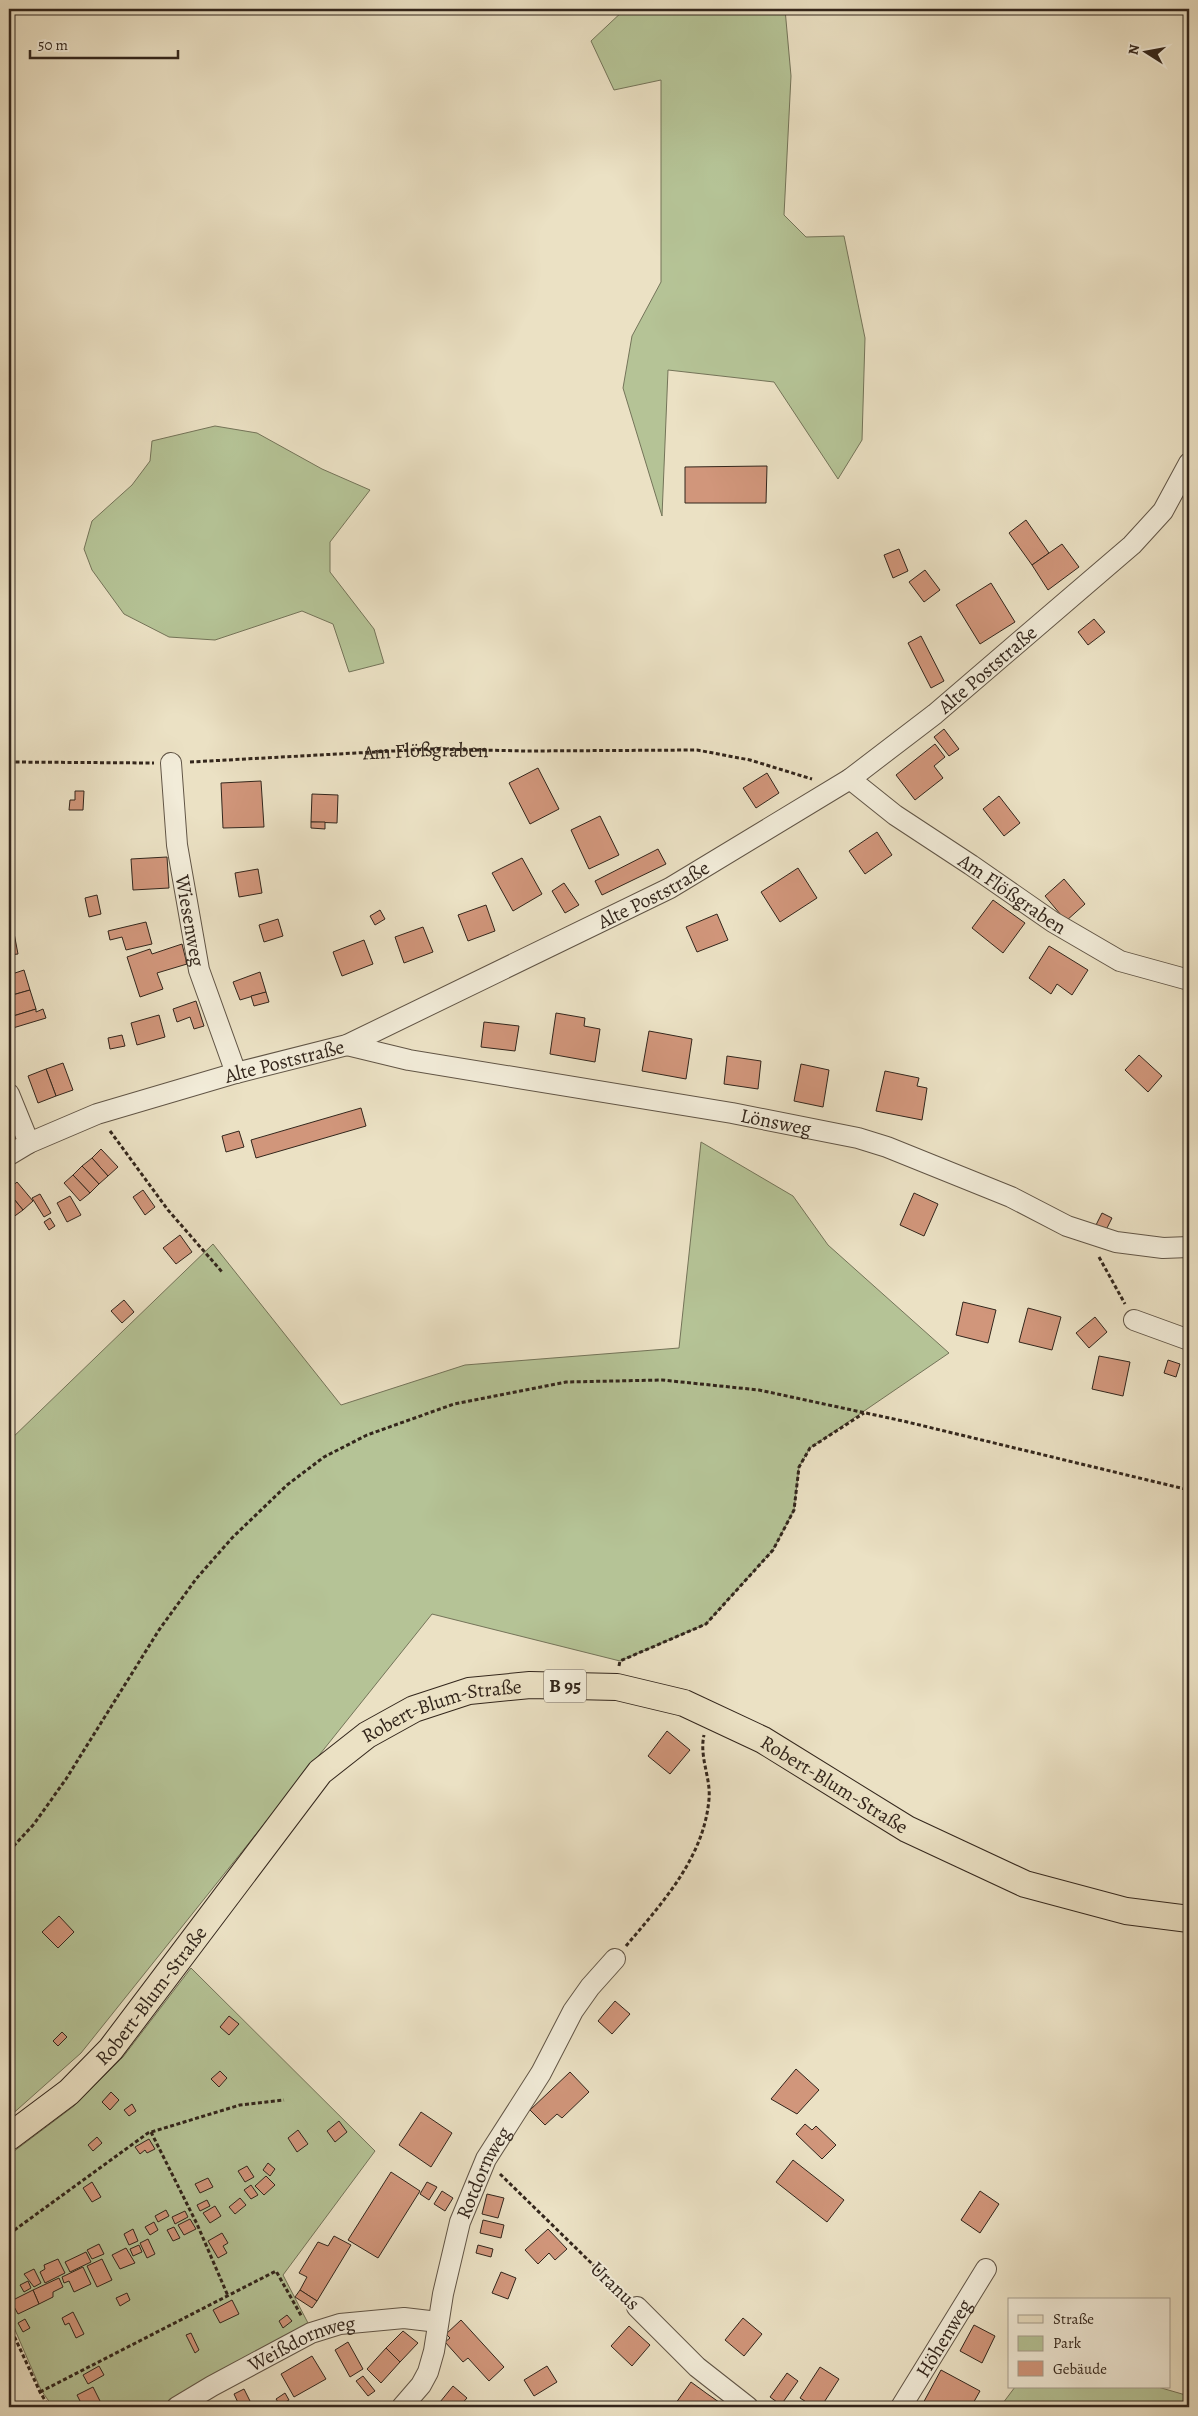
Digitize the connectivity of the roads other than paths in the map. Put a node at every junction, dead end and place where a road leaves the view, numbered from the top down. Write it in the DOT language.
graph roads {
  1 [pos="1189,462"];
  2 [pos="171,763"];
  3 [pos="844,782"];
  4 [pos="1189,980"];
  5 [pos="347,1045"];
  6 [pos="236,1073"];
  7 [pos="9,1094"];
  8 [pos="29,1143"];
  9 [pos="9,1155"];
  10 [pos="1189,1247"];
  11 [pos="1134,1320"];
  12 [pos="1189,1340"];
  13 [pos="1189,1920"];
  14 [pos="616,1959"];
  15 [pos="9,2137"];
  16 [pos="986,2269"];
  17 [pos="636,2307"];
  18 [pos="438,2322"];
  19 [pos="177,2407"];
  20 [pos="402,2407"];
  21 [pos="748,2407"];
  22 [pos="901,2407"];
  1 -- 3 [label="street, Alte Poststraße"];
  2 -- 6 [label="street, Wiesenweg"];
  3 -- 4 [label="street, Am Flößgraben"];
  3 -- 5 [label="street, Alte Poststraße"];
  5 -- 6 [label="street, Alte Poststraße"];
  5 -- 10 [label="street, Lönsweg"];
  6 -- 8 [label="street, Alte Poststraße"];
  7 -- 8 [label="street"];
  8 -- 9 [label="street, Alte Poststraße"];
  11 -- 12 [label="street"];
  13 -- 15 [label="main road, Robert-Blum-Straße / B 95"];
  14 -- 18 [label="street, Rotdornweg"];
  16 -- 22 [label="street, Höhenweg"];
  17 -- 21 [label="street, Uranus"];
  18 -- 19 [label="street, Weißdornweg"];
  18 -- 20 [label="street, Rotdornweg"];
}
